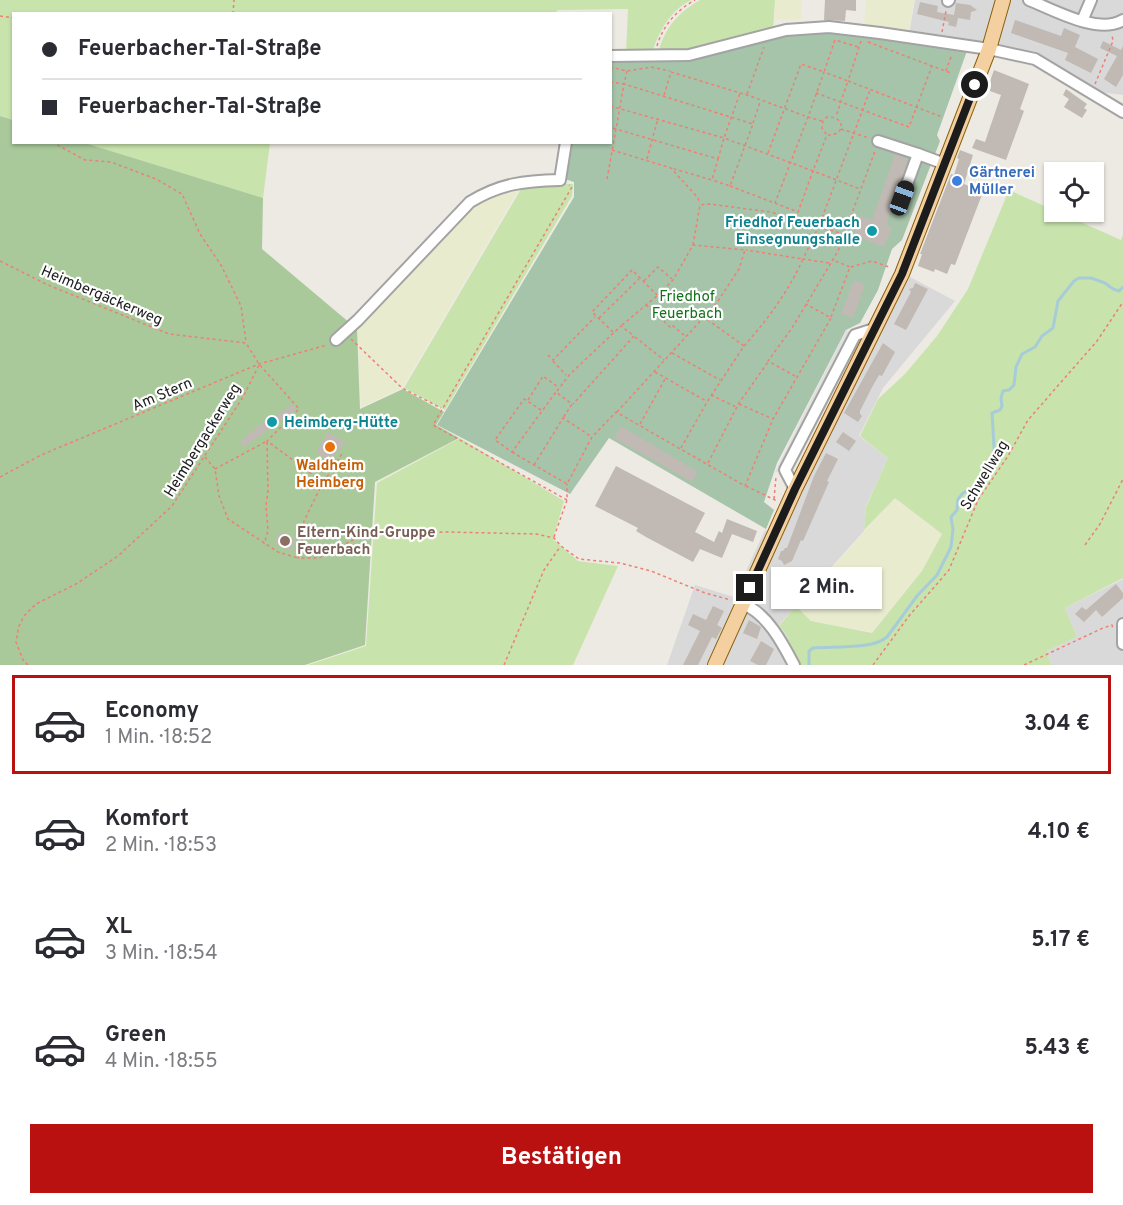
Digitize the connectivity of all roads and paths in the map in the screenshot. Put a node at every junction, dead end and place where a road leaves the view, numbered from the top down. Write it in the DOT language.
graph roads {
  1 [pos="695,0"];
  2 [pos="1003,0"];
  3 [pos="1029,0"];
  4 [pos="1091,0"];
  5 [pos="948,1"];
  6 [pos="1123,20"];
  7 [pos="1082,21"];
  8 [pos="1112,25"];
  9 [pos="940,42"];
  10 [pos="764,47"];
  11 [pos="859,48"];
  12 [pos="989,49"];
  13 [pos="951,54"];
  14 [pos="654,55"];
  15 [pos="612,56"];
  16 [pos="932,66"];
  17 [pos="612,67"];
  18 [pos="627,71"];
  19 [pos="946,71"];
  20 [pos="671,72"];
  21 [pos="824,72"];
  22 [pos="951,73"];
  23 [pos="848,81"];
  24 [pos="612,82"];
  25 [pos="624,84"];
  26 [pos="870,90"];
  27 [pos="740,93"];
  28 [pos="816,93"];
  29 [pos="1091,93"];
  30 [pos="664,95"];
  31 [pos="747,95"];
  32 [pos="761,100"];
  33 [pos="840,102"];
  34 [pos="612,106"];
  35 [pos="619,107"];
  36 [pos="916,107"];
  37 [pos="785,108"];
  38 [pos="862,111"];
  39 [pos="1123,112"];
  40 [pos="732,117"];
  41 [pos="808,117"];
  42 [pos="836,117"];
  43 [pos="942,117"];
  44 [pos="658,118"];
  45 [pos="823,121"];
  46 [pos="753,124"];
  47 [pos="612,128"];
  48 [pos="616,129"];
  49 [pos="841,129"];
  50 [pos="855,134"];
  51 [pos="827,135"];
  52 [pos="724,138"];
  53 [pos="652,139"];
  54 [pos="878,141"];
  55 [pos="56,144"];
  56 [pos="566,144"];
  57 [pos="745,146"];
  58 [pos="612,150"];
  59 [pos="768,154"];
  60 [pos="918,154"];
  61 [pos="718,159"];
  62 [pos="647,160"];
  63 [pos="790,162"];
  64 [pos="945,164"];
  65 [pos="671,168"];
  66 [pos="813,171"];
  67 [pos="606,179"];
  68 [pos="560,180"];
  69 [pos="712,180"];
  70 [pos="837,180"];
  71 [pos="730,186"];
  72 [pos="861,189"];
  73 [pos="902,198"];
  74 [pos="775,203"];
  75 [pos="700,205"];
  76 [pos="819,226"];
  77 [pos="844,234"];
  78 [pos="693,245"];
  79 [pos="745,250"];
  80 [pos="803,259"];
  81 [pos="832,260"];
  82 [pos="0,261"];
  83 [pos="830,263"];
  84 [pos="850,267"];
  85 [pos="889,267"];
  86 [pos="640,278"];
  87 [pos="673,280"];
  88 [pos="644,282"];
  89 [pos="658,295"];
  90 [pos="1123,302"];
  91 [pos="806,304"];
  92 [pos="646,305"];
  93 [pos="597,317"];
  94 [pos="704,318"];
  95 [pos="831,318"];
  96 [pos="621,326"];
  97 [pos="874,329"];
  98 [pos="345,332"];
  99 [pos="614,333"];
  100 [pos="634,336"];
  101 [pos="686,336"];
  102 [pos="336,340"];
  103 [pos="246,342"];
  104 [pos="744,346"];
  105 [pos="672,353"];
  106 [pos="548,355"];
  107 [pos="552,360"];
  108 [pos="664,361"];
  109 [pos="768,361"];
  110 [pos="259,364"];
  111 [pos="655,372"];
  112 [pos="568,376"];
  113 [pos="796,377"];
  114 [pos="666,378"];
  115 [pos="721,380"];
  116 [pos="559,387"];
  117 [pos="556,392"];
  118 [pos="711,395"];
  119 [pos="527,401"];
  120 [pos="706,402"];
  121 [pos="738,403"];
  122 [pos="573,404"];
  123 [pos="736,407"];
  124 [pos="442,409"];
  125 [pos="541,410"];
  126 [pos="616,412"];
  127 [pos="563,418"];
  128 [pos="773,419"];
  129 [pos="639,425"];
  130 [pos="592,437"];
  131 [pos="267,441"];
  132 [pos="681,449"];
  133 [pos="343,452"];
  134 [pos="512,452"];
  135 [pos="205,457"];
  136 [pos="708,465"];
  137 [pos="533,466"];
  138 [pos="215,469"];
  139 [pos="785,470"];
  140 [pos="0,477"];
  141 [pos="1123,479"];
  142 [pos="323,482"];
  143 [pos="567,484"];
  144 [pos="745,486"];
  145 [pos="795,489"];
  146 [pos="567,500"];
  147 [pos="780,503"];
  148 [pos="554,538"];
  149 [pos="264,544"];
  150 [pos="1085,545"];
  151 [pos="561,546"];
  152 [pos="298,558"];
  153 [pos="743,604"];
  154 [pos="1123,624"];
  155 [pos="1103,628"];
  156 [pos="1123,644"];
  157 [pos="28,665"];
  158 [pos="504,665"];
  159 [pos="715,665"];
  160 [pos="794,665"];
  161 [pos="873,665"];
  162 [pos="1024,665"];
  1 -- 14 [label="path"];
  2 -- 12 [label="main road"];
  3 -- 7 [label="street"];
  4 -- 7 [label="street"];
  5 -- 9 [label="path"];
  6 -- 8 [label="street"];
  7 -- 8 [label="street"];
  8 -- 29 [label="path"];
  9 -- 12 [label="street"];
  9 -- 14 [label="street"];
  10 -- 31 [label="path"];
  11 -- 16 [label="path"];
  11 -- 21 [label="path"];
  11 -- 23 [label="path"];
  12 -- 29 [label="street"];
  12 -- 64 [label="main road"];
  13 -- 19 [label="path"];
  14 -- 15 [label="street"];
  16 -- 19 [label="path"];
  16 -- 36 [label="path"];
  17 -- 18 [label="path"];
  18 -- 20 [label="path"];
  18 -- 25 [label="path"];
  19 -- 22 [label="path"];
  20 -- 27 [label="path"];
  20 -- 30 [label="path"];
  21 -- 23 [label="path"];
  21 -- 28 [label="path"];
  21 -- 37 [label="path"];
  23 -- 26 [label="path"];
  23 -- 33 [label="path"];
  24 -- 25 [label="path"];
  25 -- 30 [label="path"];
  25 -- 35 [label="path"];
  26 -- 36 [label="path"];
  26 -- 38 [label="path"];
  27 -- 31 [label="path"];
  27 -- 40 [label="path"];
  28 -- 33 [label="path"];
  28 -- 41 [label="path"];
  29 -- 39 [label="street"];
  30 -- 40 [label="path"];
  31 -- 32 [label="path"];
  32 -- 37 [label="path"];
  32 -- 46 [label="path"];
  33 -- 38 [label="path"];
  33 -- 42 [label="path"];
  34 -- 35 [label="path"];
  35 -- 44 [label="path"];
  35 -- 48 [label="path"];
  36 -- 38 [label="path"];
  36 -- 43 [label="path"];
  37 -- 41 [label="path"];
  37 -- 59 [label="path"];
  38 -- 50 [label="path"];
  40 -- 46 [label="path"];
  40 -- 52 [label="path"];
  41 -- 45 [label="path"];
  41 -- 63 [label="path"];
  42 -- 45 [label="path"];
  42 -- 49 [label="path"];
  44 -- 52 [label="path"];
  44 -- 53 [label="path"];
  45 -- 51 [label="path"];
  46 -- 57 [label="path"];
  47 -- 48 [label="path"];
  48 -- 53 [label="path"];
  48 -- 58 [label="path"];
  49 -- 50 [label="path"];
  49 -- 51 [label="path"];
  50 -- 54 [label="path"];
  50 -- 70 [label="path"];
  51 -- 66 [label="path"];
  52 -- 57 [label="path"];
  52 -- 61 [label="path"];
  53 -- 61 [label="path"];
  53 -- 62 [label="path"];
  54 -- 60 [label="street"];
  54 -- 72 [label="path"];
  55 -- 103 [label="path"];
  56 -- 68 [label="street"];
  57 -- 59 [label="path"];
  57 -- 71 [label="path"];
  58 -- 62 [label="path"];
  58 -- 67 [label="path"];
  59 -- 63 [label="path"];
  60 -- 64 [label="street"];
  60 -- 73 [label="street"];
  61 -- 69 [label="path"];
  62 -- 65 [label="path"];
  63 -- 66 [label="path"];
  63 -- 74 [label="path"];
  64 -- 97 [label="main road"];
  65 -- 69 [label="path"];
  65 -- 75 [label="path"];
  66 -- 70 [label="path"];
  66 -- 74 [label="path"];
  68 -- 98 [label="street"];
  68 -- 124 [label="path"];
  69 -- 71 [label="path"];
  70 -- 72 [label="path"];
  70 -- 76 [label="path"];
  71 -- 74 [label="path"];
  72 -- 77 [label="path"];
  75 -- 76 [label="path"];
  75 -- 78 [label="path"];
  76 -- 77 [label="path"];
  76 -- 80 [label="path"];
  77 -- 81 [label="path"];
  78 -- 79 [label="path"];
  78 -- 87 [label="path"];
  79 -- 80 [label="path"];
  79 -- 94 [label="path"];
  80 -- 83 [label="path"];
  80 -- 104 [label="path"];
  81 -- 83 [label="path"];
  81 -- 84 [label="path"];
  82 -- 103 [label="path, Heimbergäckerweg"];
  83 -- 91 [label="path"];
  84 -- 85 [label="path"];
  84 -- 95 [label="path"];
  86 -- 88 [label="path"];
  86 -- 93 [label="path"];
  86 -- 93 [label="path"];
  87 -- 88 [label="path"];
  87 -- 89 [label="path"];
  88 -- 89 [label="path"];
  89 -- 92 [label="path"];
  90 -- 161 [label="path, Schwellwag"];
  91 -- 95 [label="path"];
  91 -- 109 [label="path"];
  92 -- 96 [label="path"];
  92 -- 101 [label="path"];
  93 -- 99 [label="path"];
  93 -- 107 [label="path"];
  94 -- 101 [label="path"];
  94 -- 104 [label="path"];
  95 -- 113 [label="path"];
  96 -- 99 [label="path"];
  96 -- 100 [label="path"];
  97 -- 139 [label="street"];
  97 -- 145 [label="main road"];
  98 -- 102 [label="street"];
  98 -- 124 [label="path"];
  99 -- 112 [label="path"];
  100 -- 108 [label="path"];
  100 -- 122 [label="path"];
  101 -- 105 [label="path"];
  102 -- 110 [label="path, Am Stern"];
  103 -- 110 [label="path"];
  104 -- 115 [label="path"];
  105 -- 108 [label="path"];
  105 -- 115 [label="path"];
  106 -- 107 [label="path"];
  107 -- 112 [label="path"];
  108 -- 111 [label="path"];
  109 -- 113 [label="path"];
  109 -- 121 [label="path"];
  110 -- 131 [label="path"];
  110 -- 135 [label="path, Heimbergackerweg"];
  110 -- 140 [label="path, Am Stern"];
  111 -- 114 [label="path"];
  111 -- 126 [label="path"];
  112 -- 116 [label="path"];
  113 -- 128 [label="path"];
  114 -- 120 [label="path"];
  114 -- 129 [label="path"];
  115 -- 118 [label="path"];
  116 -- 117 [label="path"];
  116 -- 119 [label="path"];
  117 -- 122 [label="path"];
  117 -- 125 [label="path"];
  118 -- 120 [label="path"];
  118 -- 123 [label="path"];
  119 -- 125 [label="path"];
  119 -- 134 [label="path"];
  120 -- 132 [label="path"];
  121 -- 123 [label="path"];
  121 -- 128 [label="path"];
  122 -- 127 [label="path"];
  123 -- 136 [label="path"];
  124 -- 146 [label="path"];
  125 -- 134 [label="path"];
  126 -- 129 [label="path"];
  126 -- 130 [label="path"];
  127 -- 130 [label="path"];
  127 -- 137 [label="path"];
  128 -- 144 [label="path"];
  129 -- 132 [label="path"];
  130 -- 143 [label="path"];
  131 -- 138 [label="path"];
  131 -- 142 [label="path"];
  131 -- 149 [label="path"];
  132 -- 136 [label="path"];
  133 -- 142 [label="path"];
  134 -- 137 [label="path"];
  135 -- 138 [label="path"];
  135 -- 157 [label="path, Heimbergackerweg"];
  136 -- 144 [label="path"];
  137 -- 143 [label="path"];
  138 -- 149 [label="path"];
  139 -- 145 [label="street"];
  139 -- 147 [label="path"];
  141 -- 150 [label="path"];
  142 -- 152 [label="path"];
  143 -- 146 [label="path"];
  144 -- 147 [label="path"];
  145 -- 147 [label="main road"];
  146 -- 148 [label="path"];
  147 -- 153 [label="main road"];
  148 -- 151 [label="path"];
  148 -- 152 [label="path"];
  149 -- 152 [label="path"];
  151 -- 153 [label="path"];
  151 -- 158 [label="path"];
  153 -- 159 [label="main road"];
  153 -- 160 [label="street"];
  154 -- 156 [label="street"];
  155 -- 162 [label="path"];
}
